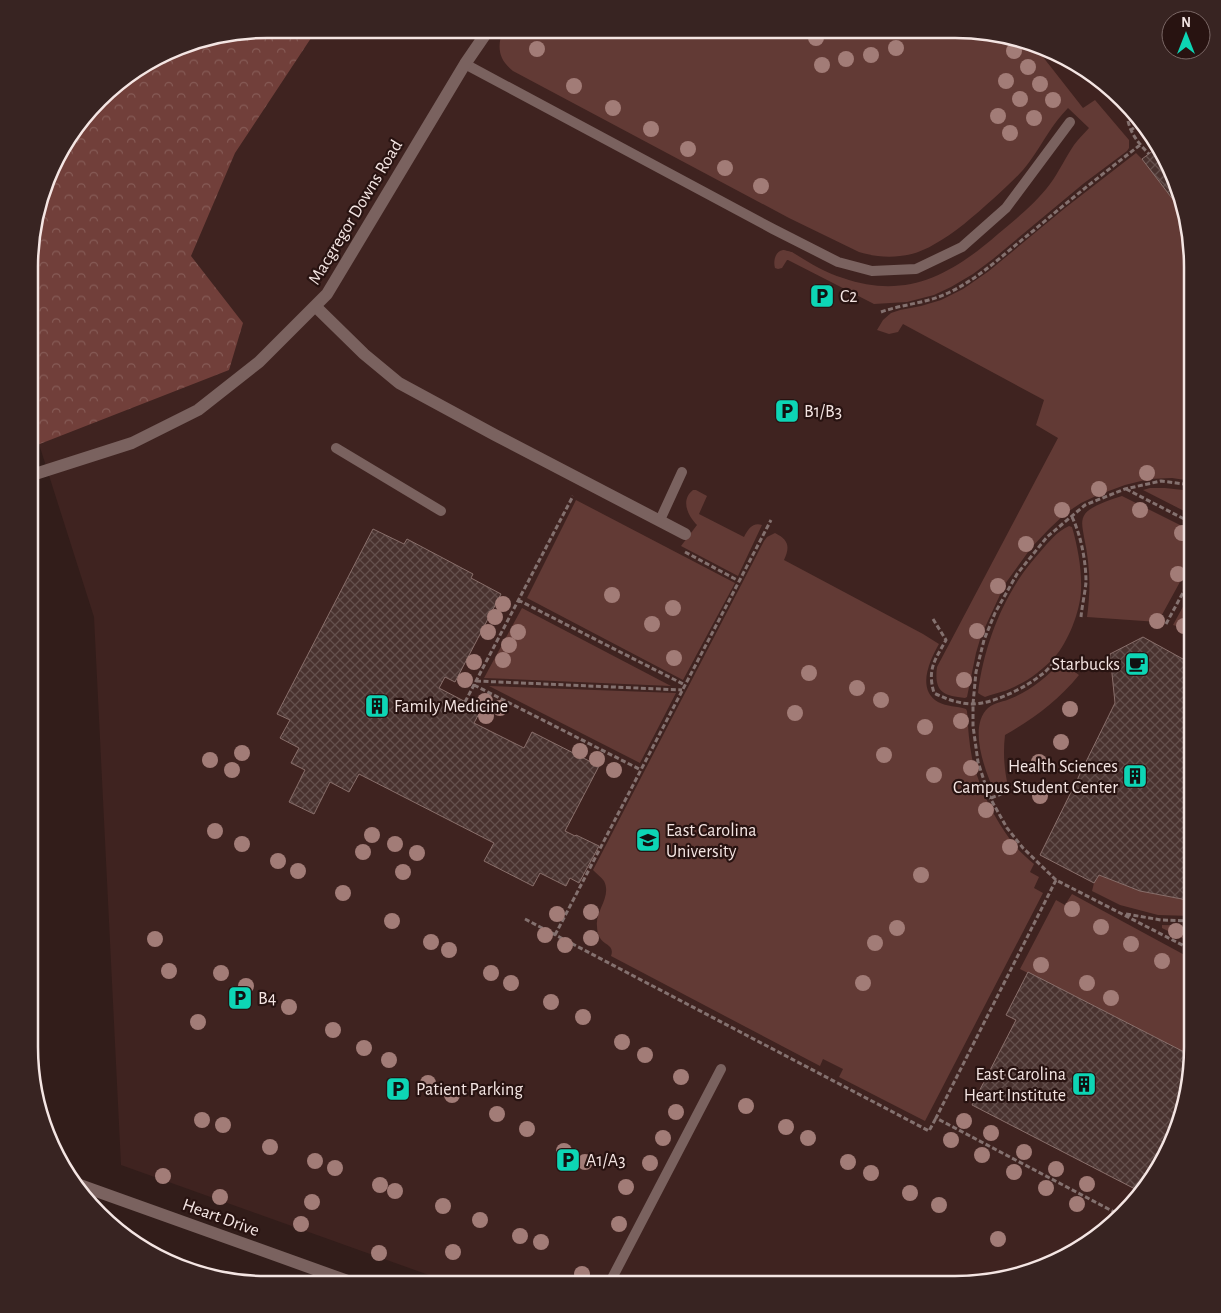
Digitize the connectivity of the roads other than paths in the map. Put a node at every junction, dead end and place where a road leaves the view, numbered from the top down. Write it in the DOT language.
graph roads {
  1 [pos="483,38"];
  2 [pos="465,64"];
  3 [pos="1070,122"];
  4 [pos="315,306"];
  5 [pos="336,448"];
  6 [pos="682,472"];
  7 [pos="38,473"];
  8 [pos="441,511"];
  9 [pos="660,520"];
  10 [pos="685,534"];
  11 [pos="720,1069"];
  12 [pos="86,1187"];
  13 [pos="334,1276"];
  14 [pos="612,1276"];
  1 -- 2 [label="street, Macgregor Downs Road"];
  2 -- 3 [label="lane"];
  2 -- 4 [label="street, Macgregor Downs Road"];
  4 -- 7 [label="street, Macgregor Downs Road"];
  4 -- 9 [label="street"];
  5 -- 8 [label="lane"];
  6 -- 9 [label="lane"];
  9 -- 10 [label="street"];
  11 -- 14 [label="lane"];
  12 -- 13 [label="street, Heart Drive"];
}
